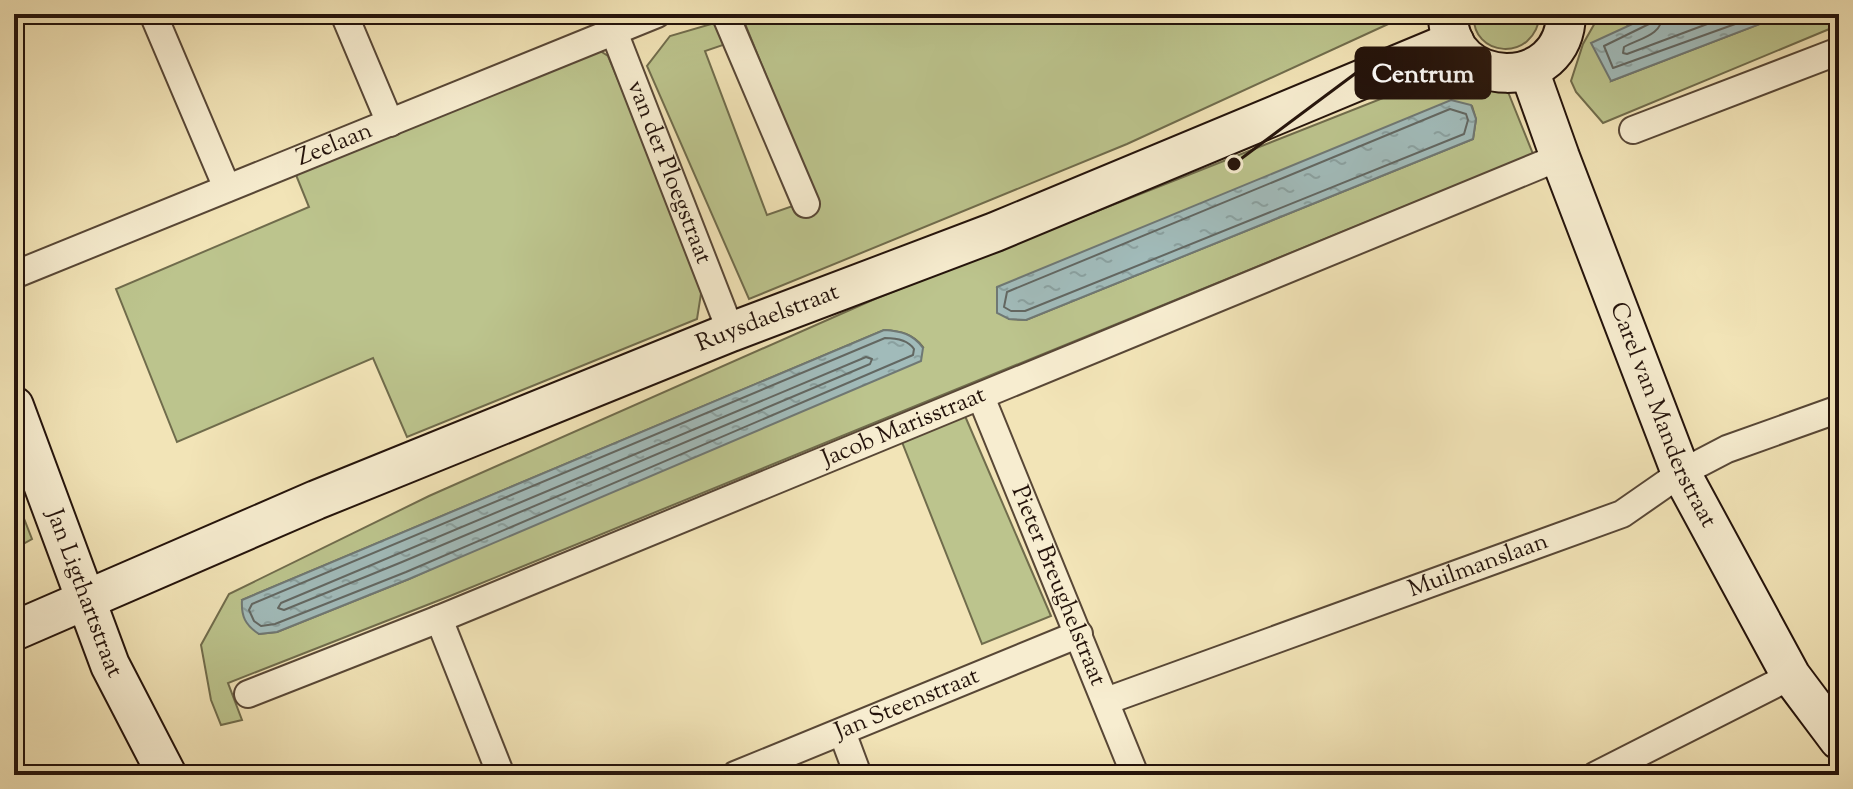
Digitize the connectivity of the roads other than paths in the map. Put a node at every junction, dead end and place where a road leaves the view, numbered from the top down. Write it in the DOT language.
graph roads {
  1 [pos="153,14"];
  2 [pos="344,14"];
  3 [pos="657,14"];
  4 [pos="725,14"];
  5 [pos="1566,14"];
  6 [pos="610,23"];
  7 [pos="1451,28"];
  8 [pos="1839,51"];
  9 [pos="1529,70"];
  10 [pos="390,123"];
  11 [pos="1633,130"];
  12 [pos="1560,157"];
  13 [pos="227,188"];
  14 [pos="806,204"];
  15 [pos="14,275"];
  16 [pos="731,332"];
  17 [pos="981,397"];
  18 [pos="14,406"];
  19 [pos="1839,409"];
  20 [pos="1681,473"];
  21 [pos="84,599"];
  22 [pos="439,619"];
  23 [pos="14,631"];
  24 [pos="1079,634"];
  25 [pos="1791,676"];
  26 [pos="248,694"];
  27 [pos="1106,701"];
  28 [pos="842,732"];
  29 [pos="1839,740"];
  30 [pos="167,775"];
  31 [pos="501,775"];
  32 [pos="735,775"];
  33 [pos="858,775"];
  34 [pos="1135,775"];
  35 [pos="1596,775"];
  1 -- 13 [label="street"];
  2 -- 10 [label="street"];
  3 -- 6 [label="street, Zeelaan"];
  4 -- 14 [label="street"];
  5 -- 9 [label="street"];
  6 -- 10 [label="street, Zeelaan"];
  6 -- 16 [label="street, van der Ploegstraat"];
  7 -- 9 [label="street"];
  7 -- 16 [label="street, Ruysdaelstraat"];
  8 -- 11 [label="street"];
  9 -- 12 [label="street, Carel van Manderstraat"];
  10 -- 13 [label="street, Zeelaan"];
  12 -- 17 [label="street, Jacob Marisstraat"];
  12 -- 20 [label="street, Carel van Manderstraat"];
  13 -- 15 [label="street, Zeelaan"];
  16 -- 21 [label="street, Ruysdaelstraat"];
  17 -- 22 [label="street, Jacob Marisstraat"];
  17 -- 24 [label="street, Pieter Breughelstraat"];
  18 -- 21 [label="street, Jan Ligthartstraat"];
  19 -- 20 [label="street, Muilmanslaan"];
  20 -- 25 [label="street, Carel van Manderstraat"];
  20 -- 27 [label="street, Muilmanslaan"];
  21 -- 23 [label="street, Ruysdaelstraat"];
  21 -- 30 [label="street, Jan Ligthartstraat"];
  22 -- 26 [label="street, Jacob Marisstraat"];
  22 -- 31 [label="street"];
  24 -- 27 [label="street, Pieter Breughelstraat"];
  24 -- 28 [label="street, Jan Steenstraat"];
  25 -- 29 [label="street, Carel van Manderstraat"];
  25 -- 35 [label="street"];
  27 -- 34 [label="street, Pieter Breughelstraat"];
  28 -- 32 [label="street, Jan Steenstraat"];
  28 -- 33 [label="street"];
}
